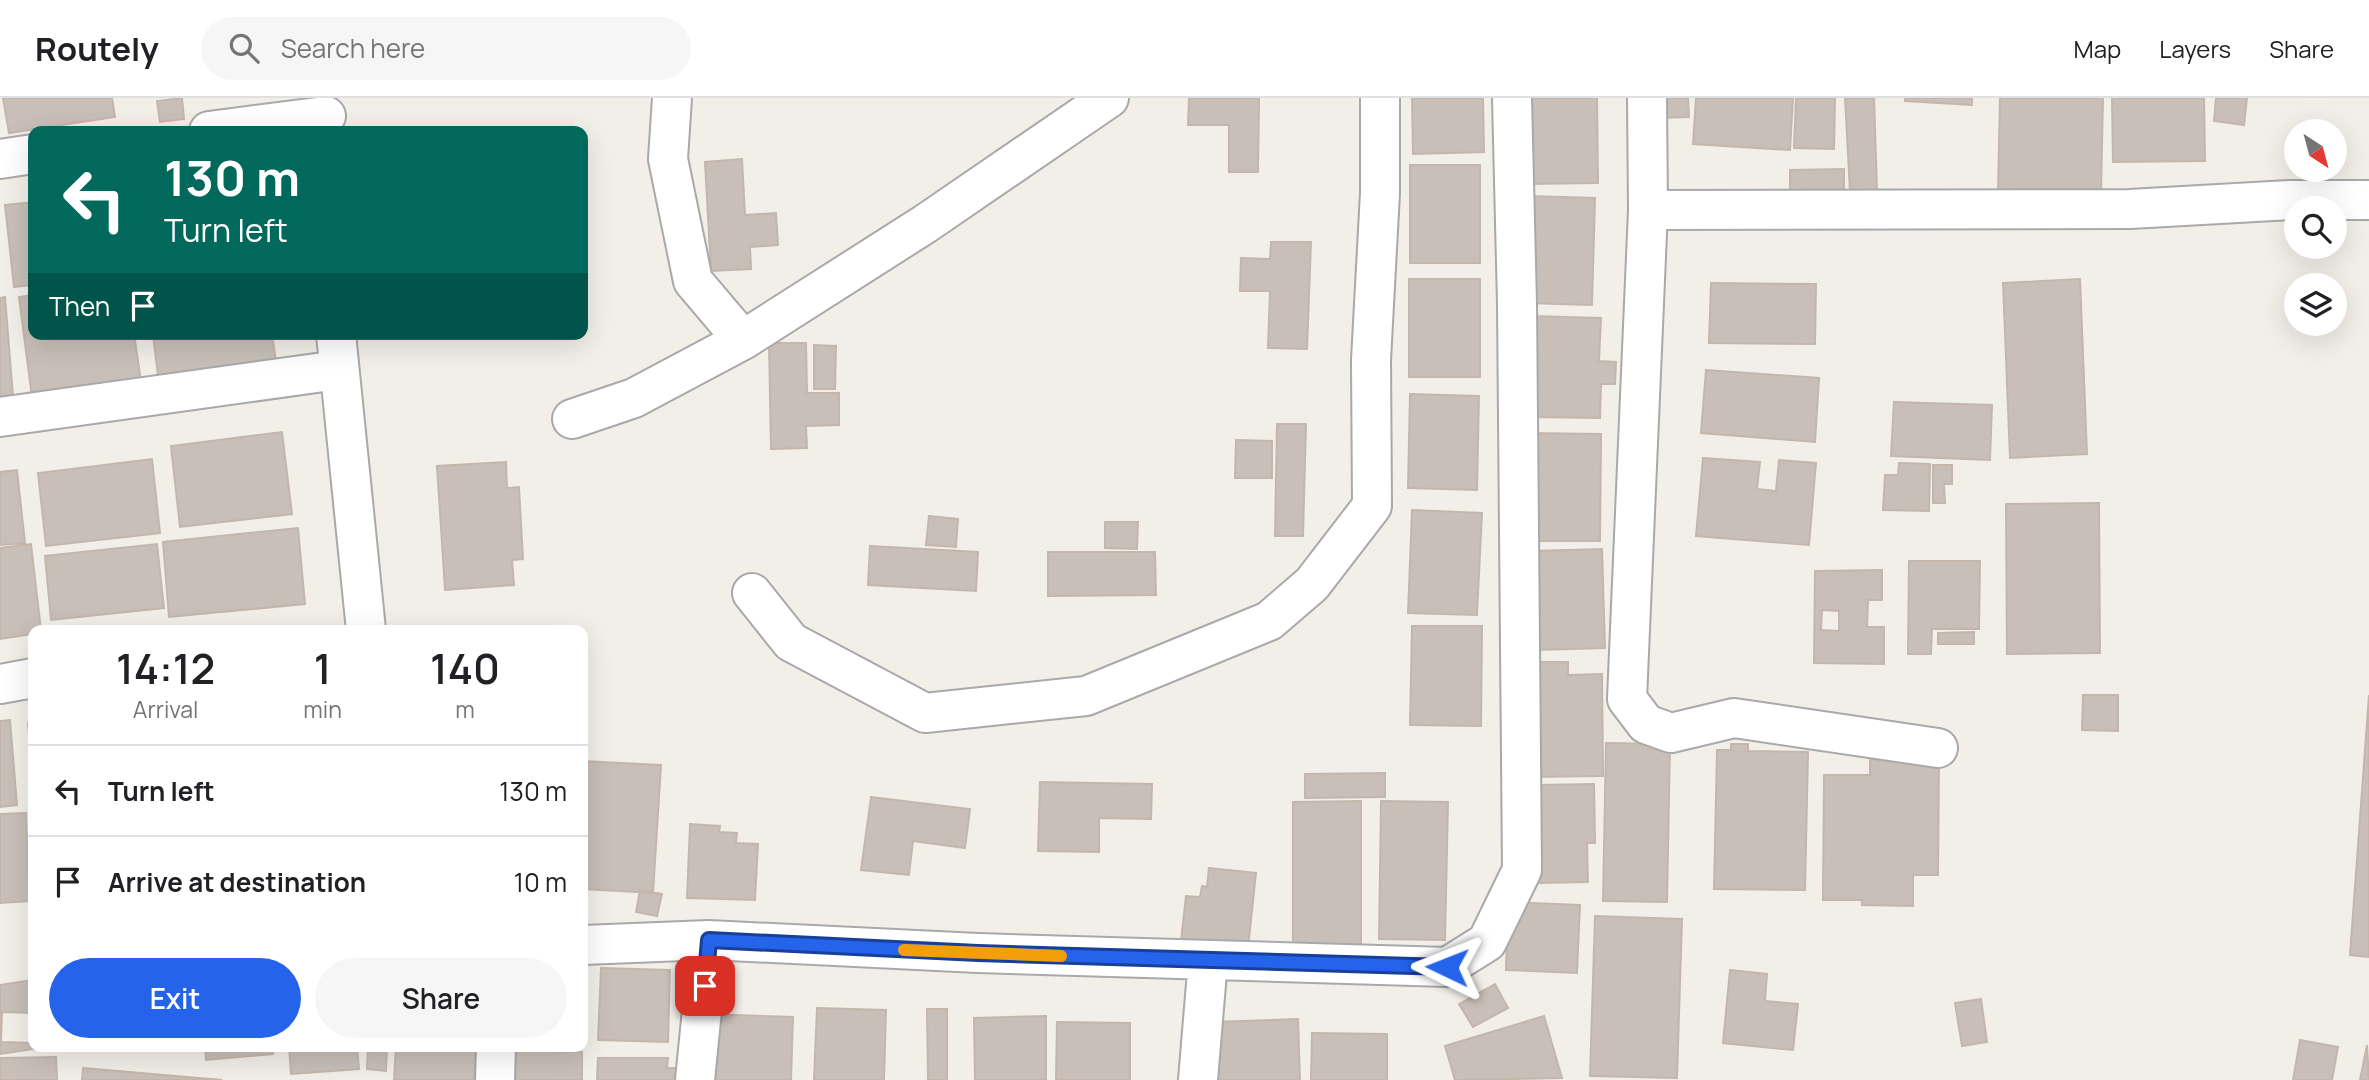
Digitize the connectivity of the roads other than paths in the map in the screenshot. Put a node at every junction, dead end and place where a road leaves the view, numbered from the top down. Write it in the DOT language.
graph roads {
  1 [pos="671,98"];
  2 [pos="1109,98"];
  3 [pos="1380,98"];
  4 [pos="1512,98"];
  5 [pos="1647,98"];
  6 [pos="326,115"];
  7 [pos="246,126"];
  8 [pos="28,155"];
  9 [pos="0,159"];
  10 [pos="2369,200"];
  11 [pos="1648,210"];
  12 [pos="743,340"];
  13 [pos="337,352"];
  14 [pos="0,417"];
  15 [pos="572,419"];
  16 [pos="752,593"];
  17 [pos="356,625"];
  18 [pos="28,679"];
  19 [pos="0,684"];
  20 [pos="1938,748"];
  21 [pos="709,940"];
  22 [pos="588,945"];
  23 [pos="1208,960"];
  24 [pos="496,1052"];
  25 [pos="495,1080"];
  26 [pos="695,1080"];
  27 [pos="1198,1080"];
  1 -- 12 [label="street"];
  2 -- 12 [label="street"];
  3 -- 16 [label="street"];
  4 -- 23 [label="street"];
  5 -- 11 [label="street"];
  6 -- 7 [label="street"];
  8 -- 9 [label="street"];
  10 -- 11 [label="street"];
  11 -- 20 [label="street"];
  12 -- 15 [label="street"];
  13 -- 14 [label="street"];
  13 -- 17 [label="street"];
  18 -- 19 [label="street"];
  21 -- 22 [label="street"];
  21 -- 23 [label="street"];
  21 -- 26 [label="street"];
  23 -- 27 [label="street"];
  24 -- 25 [label="street"];
}
